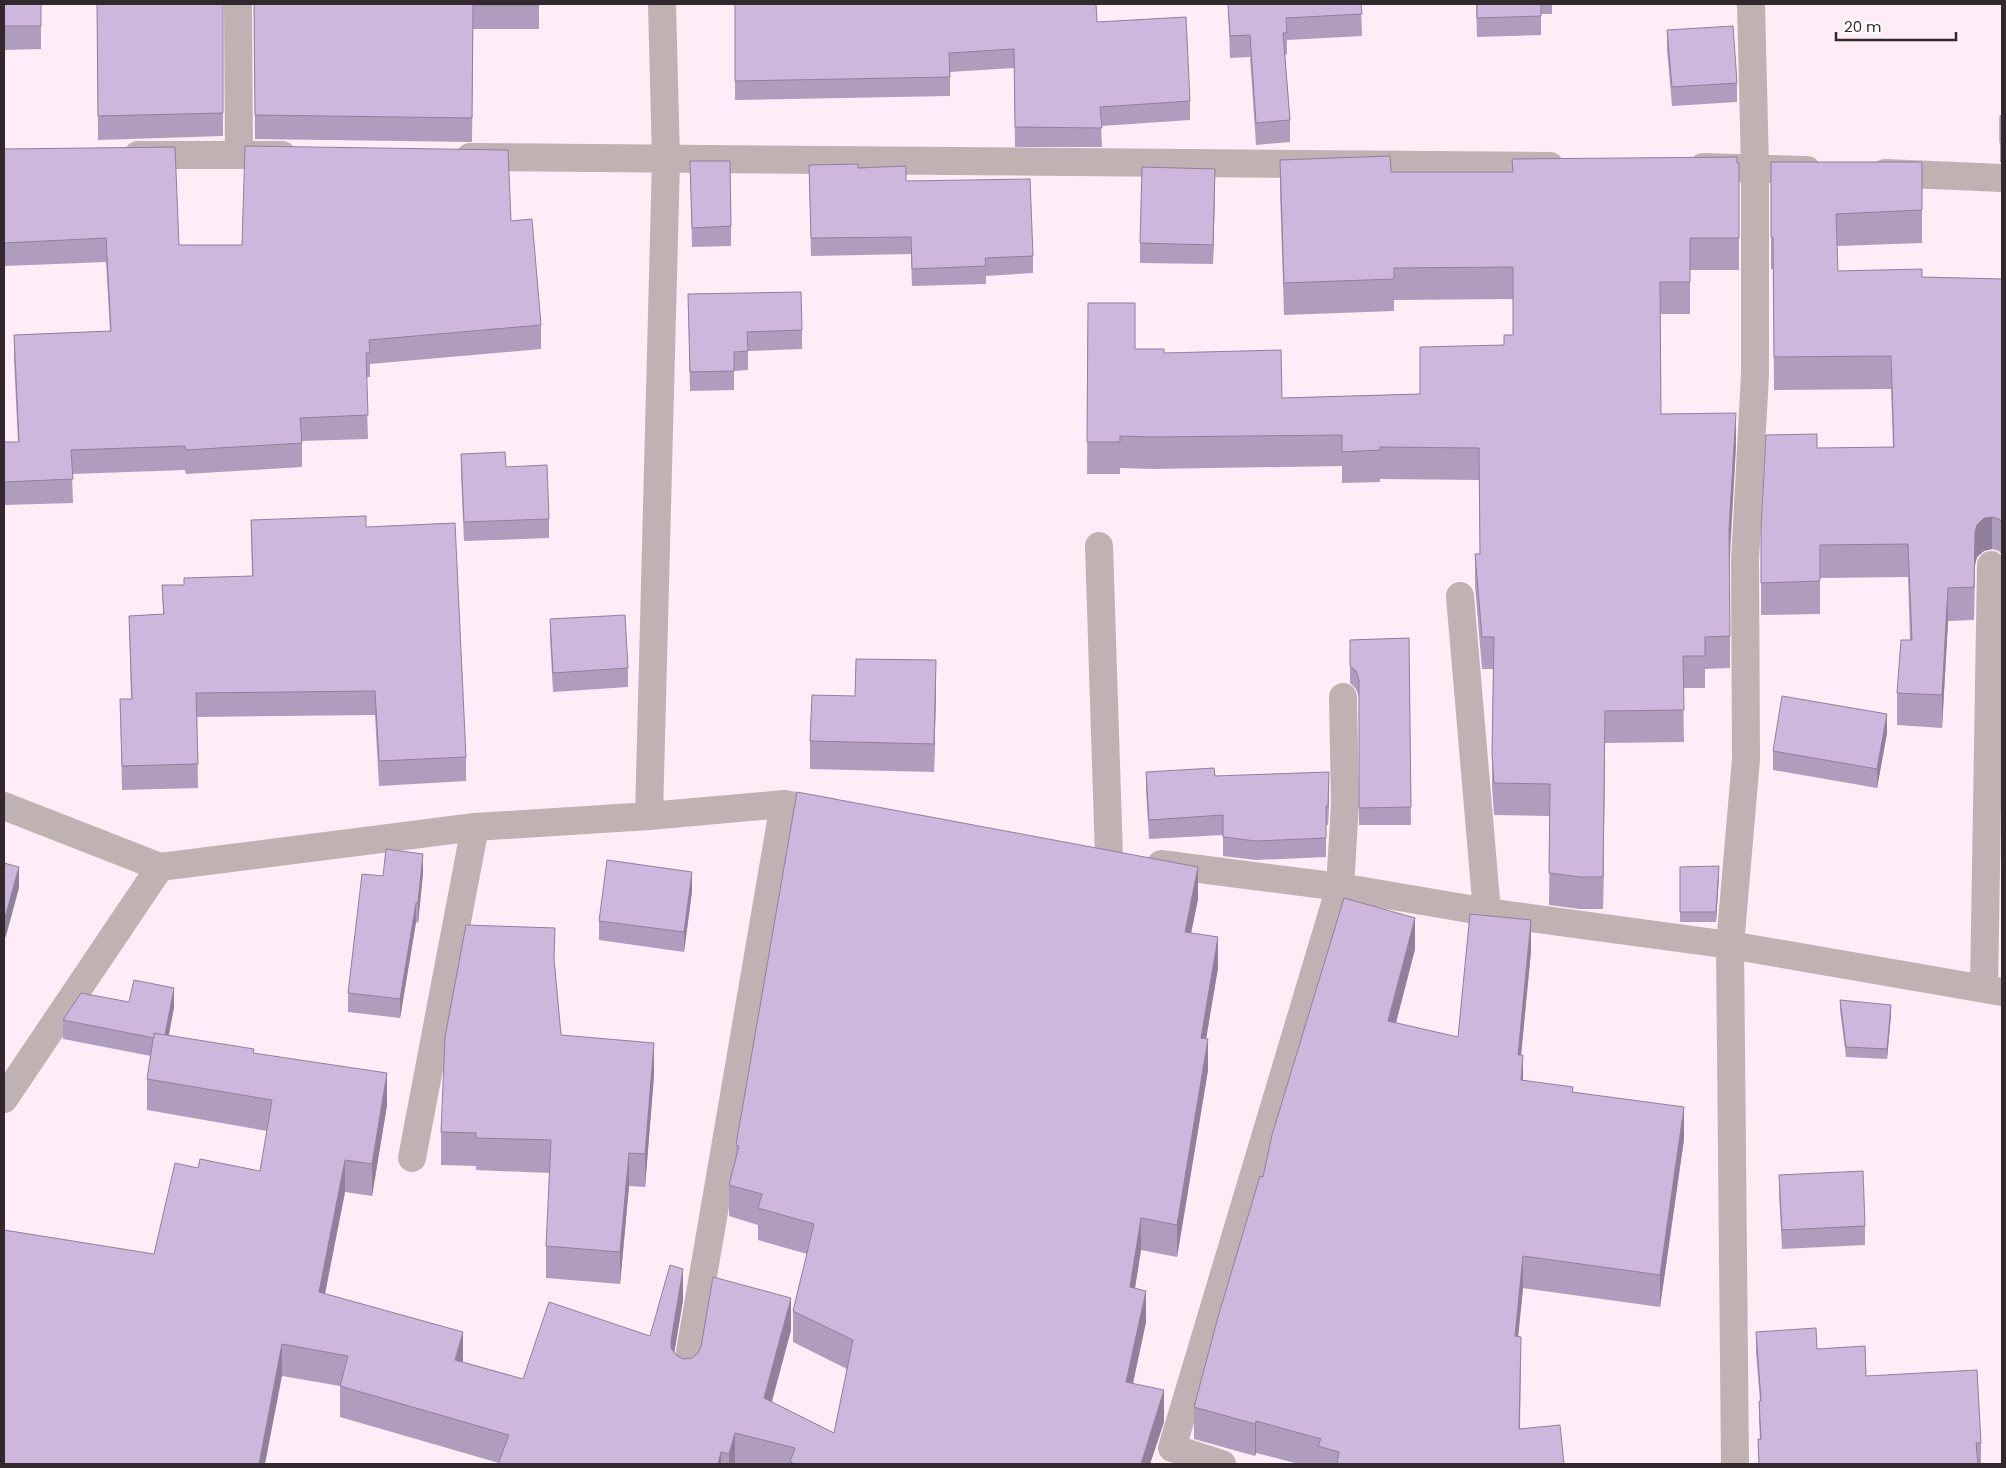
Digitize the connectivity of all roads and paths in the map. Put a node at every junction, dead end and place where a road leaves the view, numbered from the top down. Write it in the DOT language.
graph roads {
  1 [pos="238,4"];
  2 [pos="662,4"];
  3 [pos="1751,4"];
  4 [pos="239,154"];
  5 [pos="308,155"];
  6 [pos="112,156"];
  7 [pos="448,157"];
  8 [pos="666,160"];
  9 [pos="1575,166"];
  10 [pos="1675,167"];
  11 [pos="1755,168"];
  12 [pos="1834,171"];
  13 [pos="1864,172"];
  14 [pos="2002,178"];
  15 [pos="1100,546"];
  16 [pos="1991,565"];
  17 [pos="1460,596"];
  18 [pos="1343,697"];
  19 [pos="784,804"];
  20 [pos="4,806"];
  21 [pos="853,815"];
  22 [pos="649,816"];
  23 [pos="475,827"];
  24 [pos="160,867"];
  25 [pos="1340,888"];
  26 [pos="1487,912"];
  27 [pos="1730,945"];
  28 [pos="1993,990"];
  29 [pos="4,1099"];
  30 [pos="412,1158"];
  31 [pos="686,1375"];
  32 [pos="1222,1464"];
  33 [pos="1736,1464"];
  1 -- 4 [label="street"];
  2 -- 8 [label="street"];
  3 -- 11 [label="street"];
  4 -- 5 [label="street"];
  4 -- 6 [label="street"];
  7 -- 8 [label="street"];
  8 -- 9 [label="street"];
  8 -- 22 [label="street"];
  10 -- 11 [label="street"];
  11 -- 12 [label="street"];
  11 -- 27 [label="street"];
  13 -- 14 [label="street"];
  15 -- 25 [label="street"];
  16 -- 28 [label="street"];
  17 -- 26 [label="street"];
  18 -- 25 [label="street"];
  19 -- 21 [label="street"];
  19 -- 22 [label="street"];
  19 -- 31 [label="street"];
  20 -- 24 [label="street"];
  22 -- 23 [label="street"];
  23 -- 24 [label="street"];
  23 -- 30 [label="street"];
  24 -- 29 [label="street"];
  25 -- 26 [label="street"];
  25 -- 32 [label="street"];
  26 -- 27 [label="street"];
  27 -- 28 [label="street"];
  27 -- 33 [label="street"];
}
